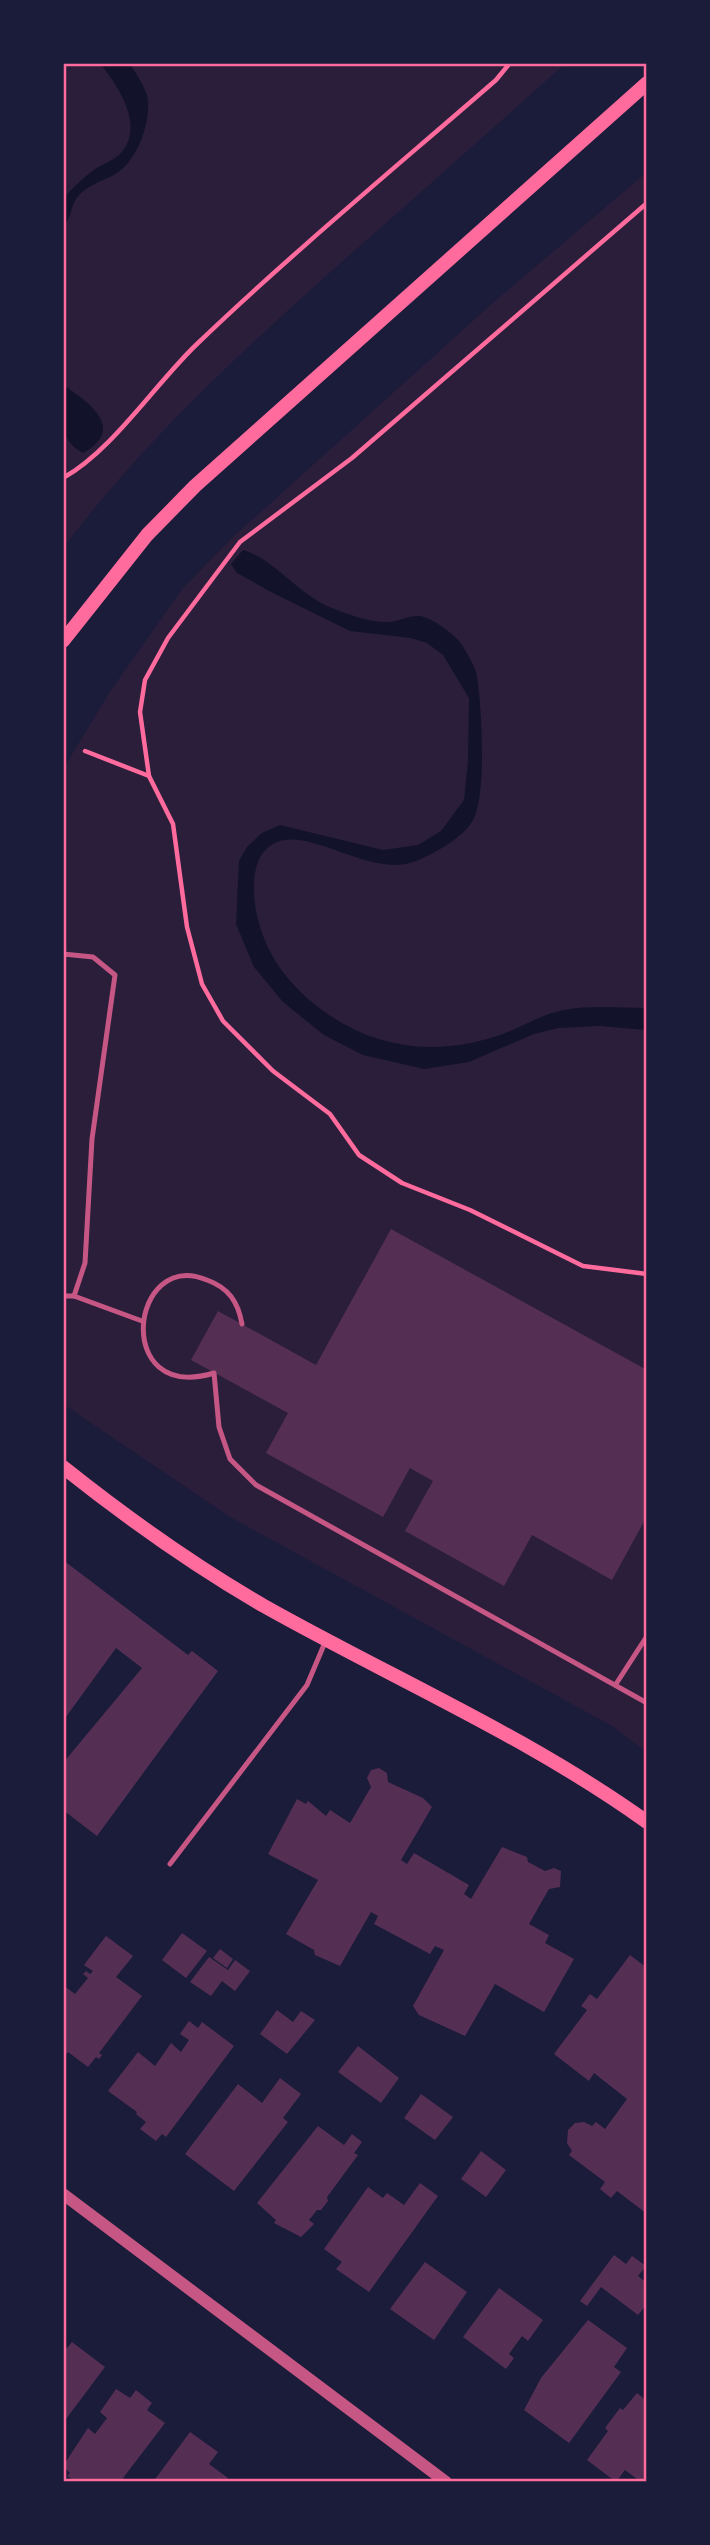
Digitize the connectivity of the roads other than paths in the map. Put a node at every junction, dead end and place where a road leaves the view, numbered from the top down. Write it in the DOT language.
graph roads {
  1 [pos="647,83"];
  2 [pos="63,641"];
  3 [pos="63,954"];
  4 [pos="63,1296"];
  5 [pos="74,1296"];
  6 [pos="142,1321"];
  7 [pos="242,1324"];
  8 [pos="63,1467"];
  9 [pos="63,1476"];
  10 [pos="98,1495"];
  11 [pos="647,1636"];
  12 [pos="326,1640"];
  13 [pos="616,1684"];
  14 [pos="647,1703"];
  15 [pos="647,1822"];
  16 [pos="170,1864"];
  17 [pos="63,2194"];
  18 [pos="446,2482"];
  1 -- 2 [label="main road"];
  3 -- 5 [label="lane"];
  4 -- 5 [label="lane"];
  5 -- 6 [label="lane"];
  6 -- 7 [label="lane"];
  6 -- 13 [label="lane"];
  8 -- 10 [label="main road"];
  9 -- 10 [label="main road"];
  10 -- 12 [label="main road"];
  11 -- 13 [label="lane"];
  12 -- 15 [label="main road"];
  12 -- 16 [label="lane"];
  13 -- 14 [label="lane"];
  17 -- 18 [label="street"];
}
